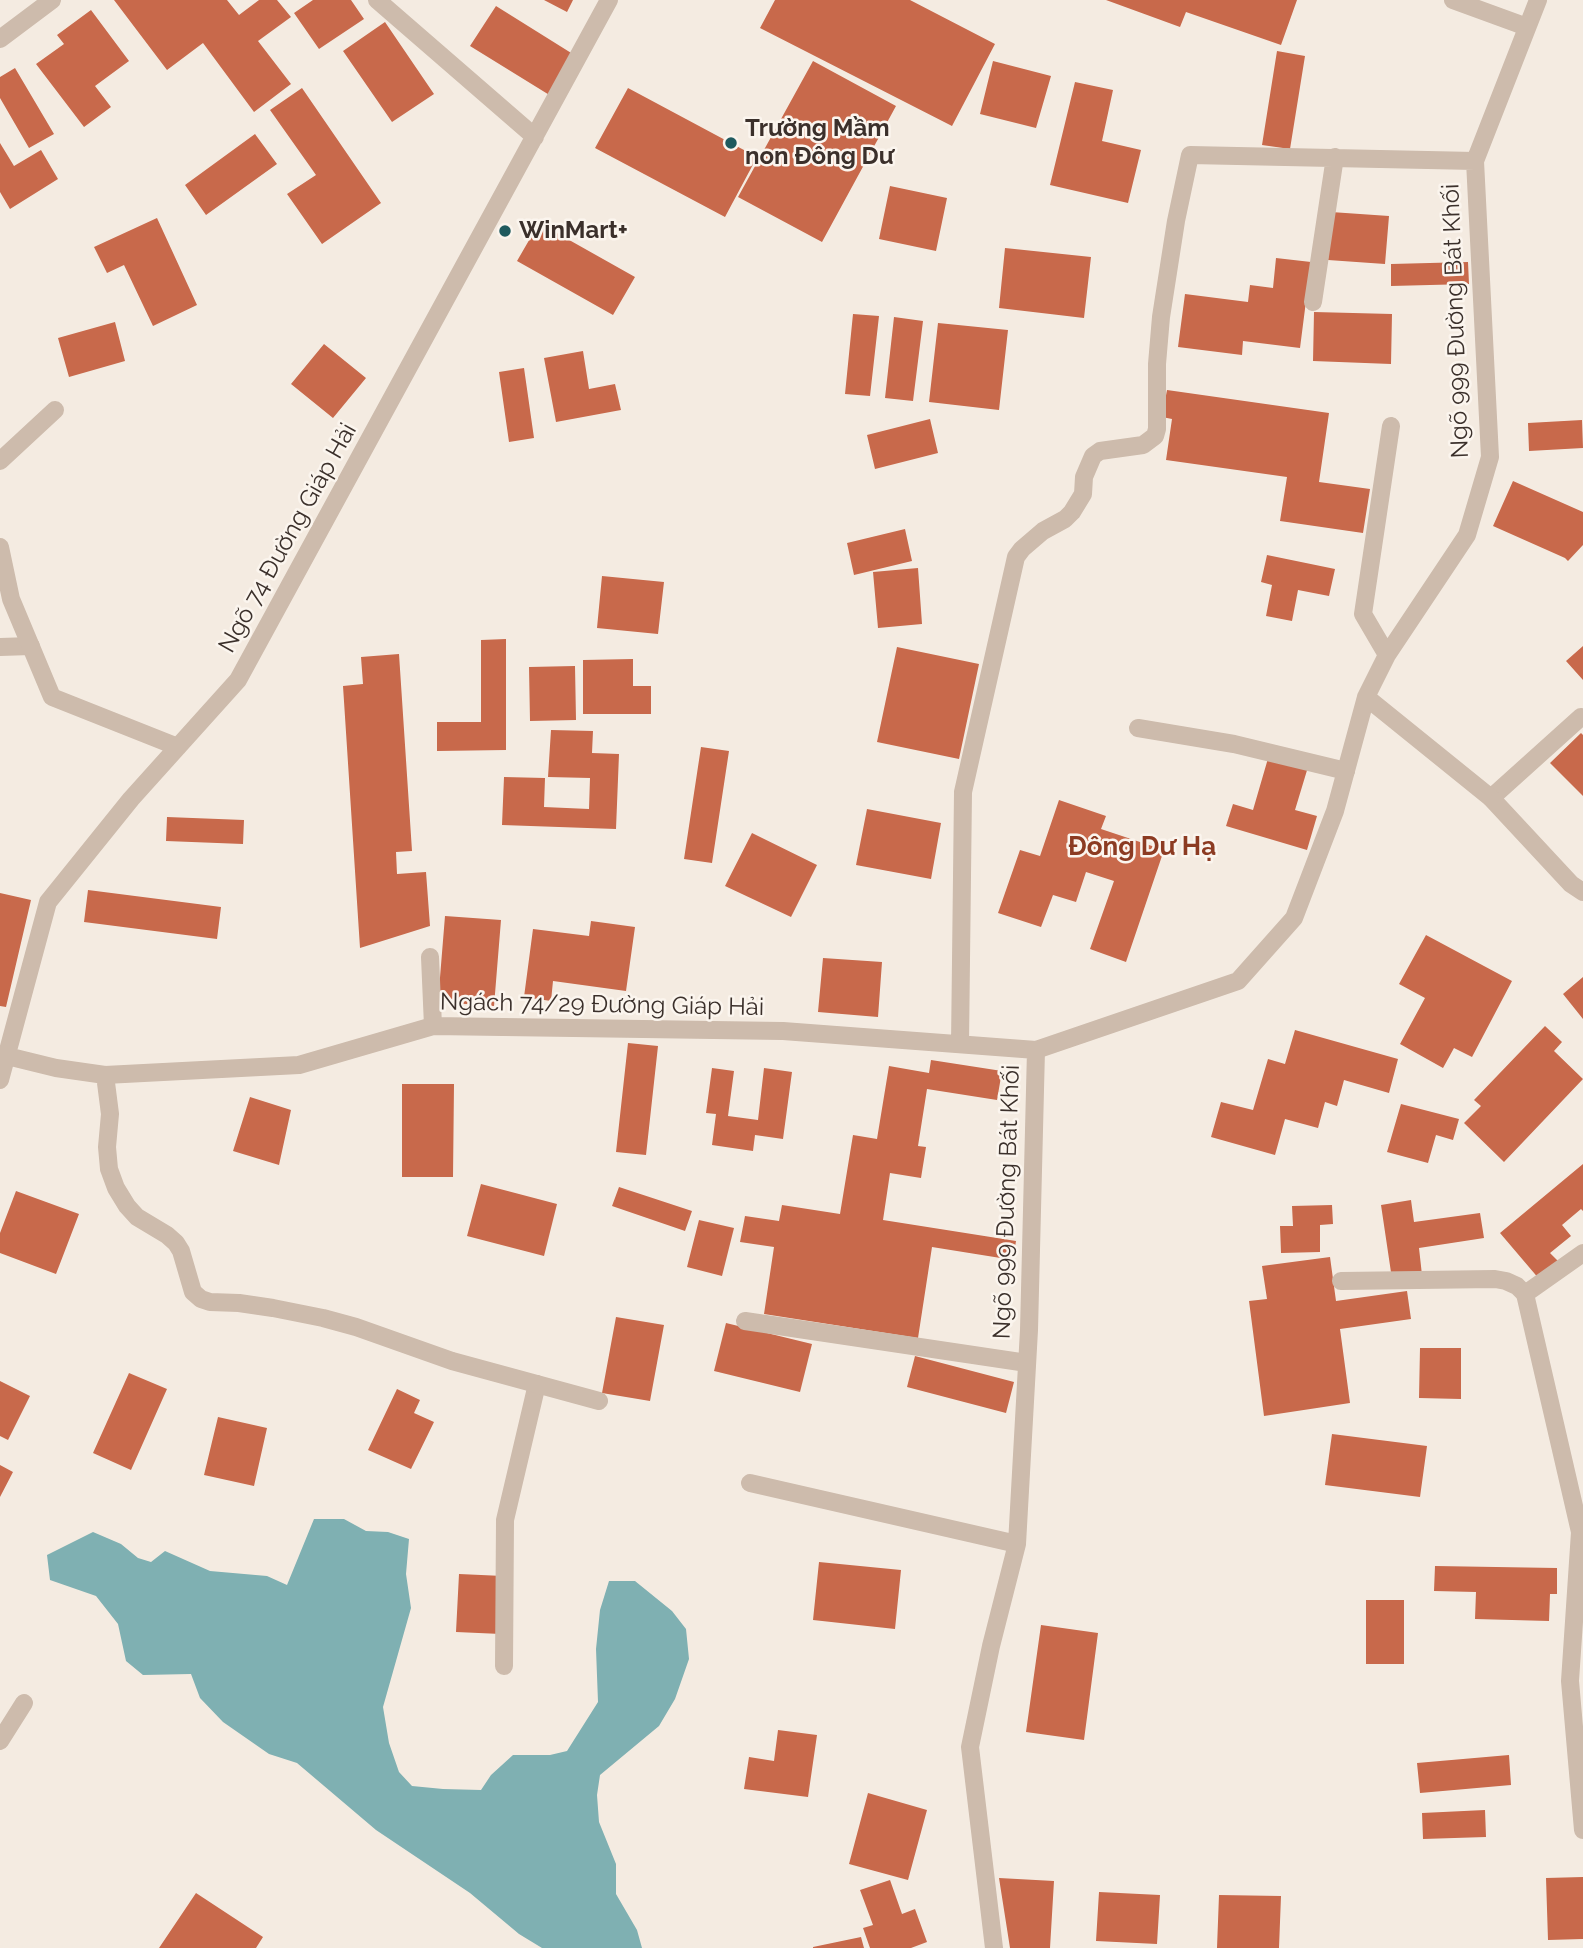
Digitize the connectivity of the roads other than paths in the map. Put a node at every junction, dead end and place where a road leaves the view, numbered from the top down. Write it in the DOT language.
graph roads {
  1 [pos="52,0"];
  2 [pos="377,0"];
  3 [pos="610,0"];
  4 [pos="1453,0"];
  5 [pos="1538,0"];
  6 [pos="1527,27"];
  7 [pos="0,39"];
  8 [pos="535,137"];
  9 [pos="1335,157"];
  10 [pos="1475,161"];
  11 [pos="1313,302"];
  12 [pos="55,410"];
  13 [pos="1391,426"];
  14 [pos="0,461"];
  15 [pos="0,547"];
  16 [pos="31,646"];
  17 [pos="0,647"];
  18 [pos="1387,655"];
  19 [pos="1366,697"];
  20 [pos="1581,717"];
  21 [pos="1138,728"];
  22 [pos="178,747"];
  23 [pos="1346,771"];
  24 [pos="1491,799"];
  25 [pos="1583,892"];
  26 [pos="430,957"];
  27 [pos="433,1026"];
  28 [pos="960,1044"];
  29 [pos="1036,1050"];
  30 [pos="6,1056"];
  31 [pos="105,1075"];
  32 [pos="0,1080"];
  33 [pos="1583,1253"];
  34 [pos="1341,1282"];
  35 [pos="1525,1294"];
  36 [pos="745,1321"];
  37 [pos="1027,1363"];
  38 [pos="537,1384"];
  39 [pos="599,1401"];
  40 [pos="750,1483"];
  41 [pos="1017,1544"];
  42 [pos="504,1666"];
  43 [pos="1577,1681"];
  44 [pos="24,1703"];
  45 [pos="0,1741"];
  46 [pos="1583,1830"];
  47 [pos="994,1948"];
  1 -- 7 [label="street"];
  2 -- 8 [label="street"];
  3 -- 8 [label="street, Ngõ 74 Đường Giáp Hải"];
  4 -- 6 [label="street"];
  5 -- 6 [label="street, Ngõ 999 Đường Bát Khối"];
  6 -- 10 [label="street, Ngõ 999 Đường Bát Khối"];
  8 -- 22 [label="street, Ngõ 74 Đường Giáp Hải"];
  9 -- 10 [label="street"];
  9 -- 11 [label="street"];
  9 -- 28 [label="street"];
  10 -- 18 [label="street, Ngõ 999 Đường Bát Khối"];
  12 -- 14 [label="street"];
  13 -- 18 [label="street"];
  15 -- 16 [label="street"];
  16 -- 17 [label="street"];
  16 -- 22 [label="street"];
  18 -- 19 [label="street, Ngõ 999 Đường Bát Khối"];
  19 -- 23 [label="street, Ngõ 999 Đường Bát Khối"];
  19 -- 24 [label="street"];
  20 -- 24 [label="street"];
  21 -- 23 [label="street"];
  22 -- 30 [label="street, Ngõ 74 Đường Giáp Hải"];
  23 -- 29 [label="street, Ngõ 999 Đường Bát Khối"];
  24 -- 25 [label="street"];
  26 -- 27 [label="street"];
  27 -- 28 [label="street, Ngách 74/29 Đường Giáp Hải"];
  27 -- 31 [label="street, Ngách 74/29 Đường Giáp Hải"];
  28 -- 29 [label="street, Ngách 74/29 Đường Giáp Hải"];
  29 -- 37 [label="street, Ngõ 999 Đường Bát Khối"];
  30 -- 31 [label="street, Ngách 74/29 Đường Giáp Hải"];
  30 -- 32 [label="street, Ngõ 74 Đường Giáp Hải"];
  31 -- 38 [label="street"];
  33 -- 35 [label="street"];
  34 -- 35 [label="street"];
  35 -- 43 [label="street"];
  36 -- 37 [label="street"];
  37 -- 41 [label="street, Ngõ 999 Đường Bát Khối"];
  38 -- 39 [label="street"];
  38 -- 42 [label="street"];
  40 -- 41 [label="street"];
  41 -- 47 [label="street, Ngõ 999 Đường Bát Khối"];
  43 -- 46 [label="street"];
  44 -- 45 [label="street"];
}
